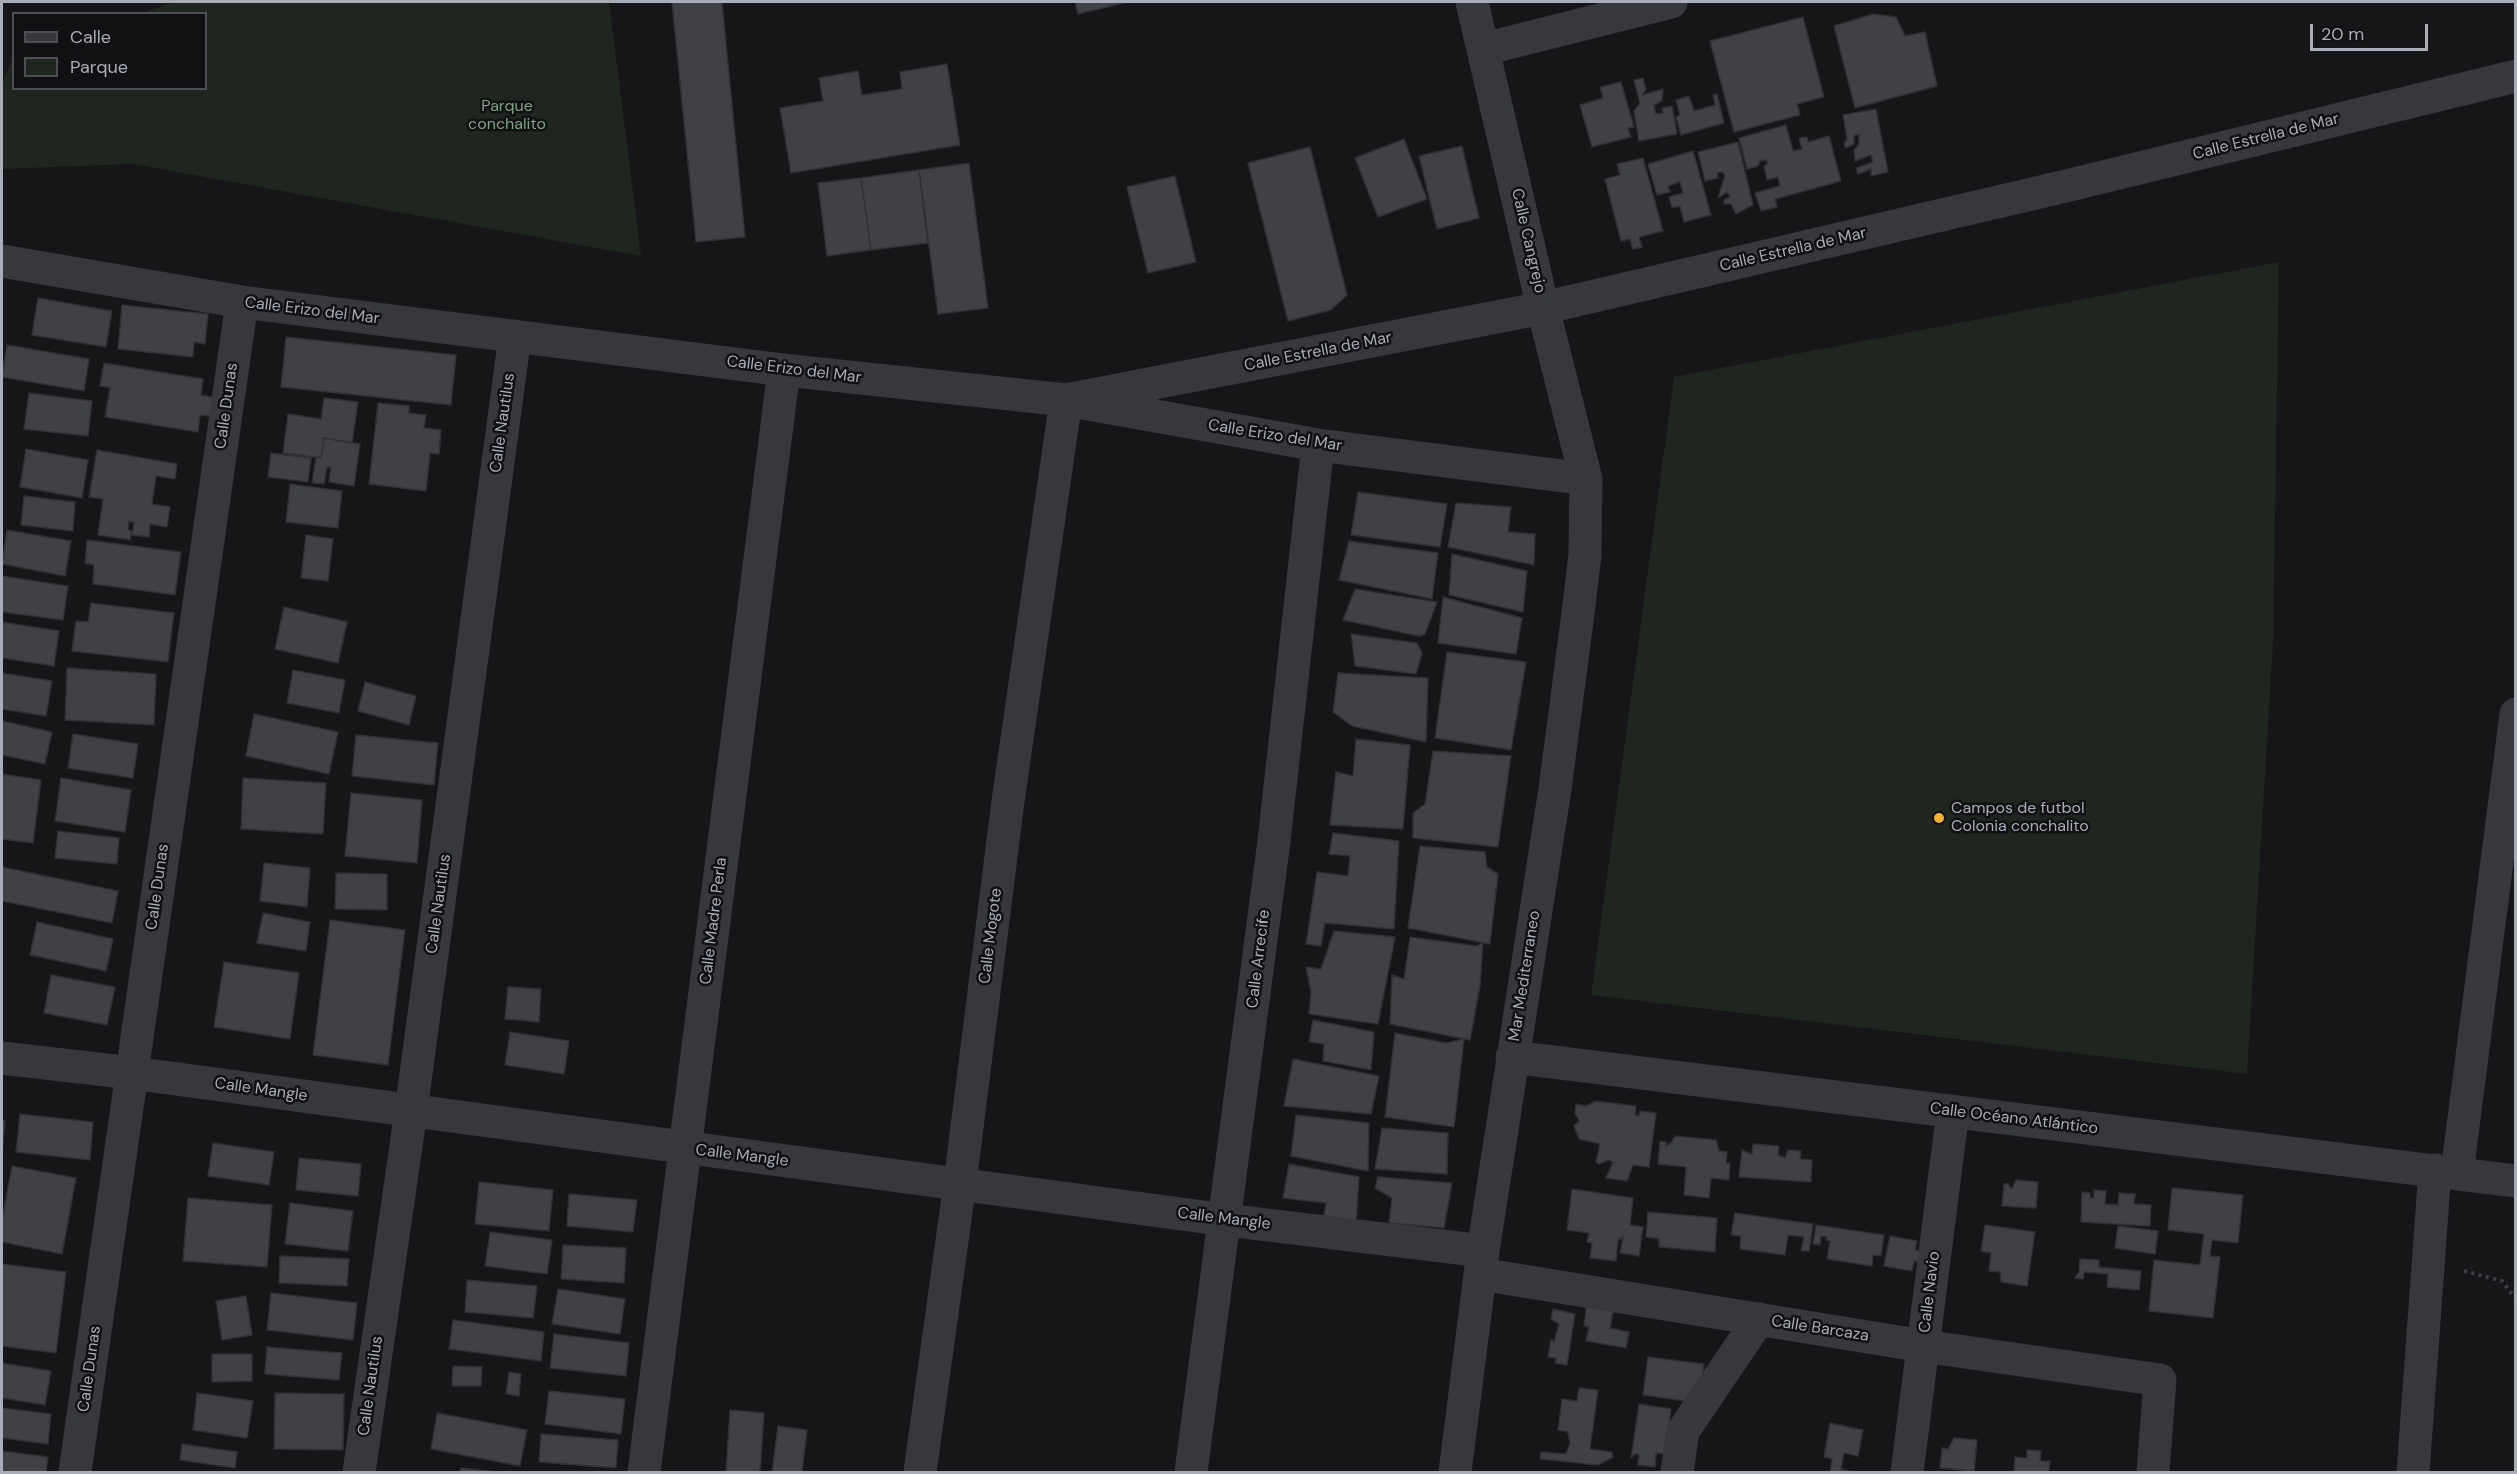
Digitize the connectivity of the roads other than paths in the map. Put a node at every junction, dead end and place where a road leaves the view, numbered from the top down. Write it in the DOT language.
graph roads {
  1 [pos="1472,2"];
  2 [pos="1671,2"];
  3 [pos="1484,49"];
  4 [pos="2516,76"];
  5 [pos="2,261"];
  6 [pos="242,302"];
  7 [pos="1543,308"];
  8 [pos="515,336"];
  9 [pos="784,370"];
  10 [pos="1066,400"];
  11 [pos="1318,445"];
  12 [pos="1586,479"];
  13 [pos="2516,714"];
  14 [pos="1512,1057"];
  15 [pos="2,1058"];
  16 [pos="132,1073"];
  17 [pos="411,1111"];
  18 [pos="1953,1111"];
  19 [pos="686,1149"];
  20 [pos="2446,1172"];
  21 [pos="2516,1181"];
  22 [pos="960,1183"];
  23 [pos="1226,1220"];
  24 [pos="1482,1262"];
  25 [pos="1759,1319"];
  26 [pos="1923,1346"];
  27 [pos="75,1473"];
  28 [pos="359,1473"];
  29 [pos="644,1473"];
  30 [pos="920,1473"];
  31 [pos="1191,1473"];
  32 [pos="1455,1473"];
  33 [pos="1677,1473"];
  34 [pos="1907,1473"];
  35 [pos="2153,1473"];
  36 [pos="2413,1473"];
  1 -- 3 [label="street, Calle Cangrejo"];
  2 -- 3 [label="street"];
  3 -- 7 [label="street, Calle Cangrejo"];
  4 -- 7 [label="street, Calle Estrella de Mar"];
  5 -- 6 [label="street, Calle Erizo del Mar"];
  6 -- 8 [label="street, Calle Erizo del Mar"];
  6 -- 16 [label="street, Calle Dunas"];
  7 -- 10 [label="street, Calle Estrella de Mar"];
  7 -- 12 [label="street, Calle Cangrejo"];
  8 -- 9 [label="street, Calle Erizo del Mar"];
  8 -- 17 [label="street, Calle Nautilus"];
  9 -- 10 [label="street, Calle Erizo del Mar"];
  9 -- 19 [label="street, Calle Madre Perla"];
  10 -- 11 [label="street, Calle Erizo del Mar"];
  10 -- 22 [label="street, Calle Mogote"];
  11 -- 12 [label="street, Calle Erizo del Mar"];
  11 -- 23 [label="street, Calle Arrecife"];
  12 -- 14 [label="street, Mar Mediterraneo"];
  13 -- 20 [label="street"];
  14 -- 18 [label="street, Calle Océano Atlántico"];
  14 -- 24 [label="street, Mar Mediterraneo"];
  15 -- 16 [label="street, Calle Mangle"];
  16 -- 17 [label="street, Calle Mangle"];
  16 -- 27 [label="street, Calle Dunas"];
  17 -- 19 [label="street, Calle Mangle"];
  17 -- 28 [label="street, Calle Nautilus"];
  18 -- 20 [label="street, Calle Océano Atlántico"];
  18 -- 26 [label="street, Calle Navio"];
  19 -- 22 [label="street, Calle Mangle"];
  19 -- 29 [label="street, Calle Madre Perla"];
  20 -- 21 [label="street, Calle Océano Atlántico"];
  20 -- 36 [label="street"];
  22 -- 23 [label="street, Calle Mangle"];
  22 -- 30 [label="street, Calle Mogote"];
  23 -- 24 [label="street, Calle Mangle"];
  23 -- 31 [label="street, Calle Arrecife"];
  24 -- 25 [label="street, Calle Barcaza"];
  24 -- 32 [label="street, Mar Mediterraneo"];
  25 -- 26 [label="street, Calle Barcaza"];
  25 -- 33 [label="street"];
  26 -- 34 [label="street, Calle Navio"];
  26 -- 35 [label="street, Calle Barcaza"];
}
